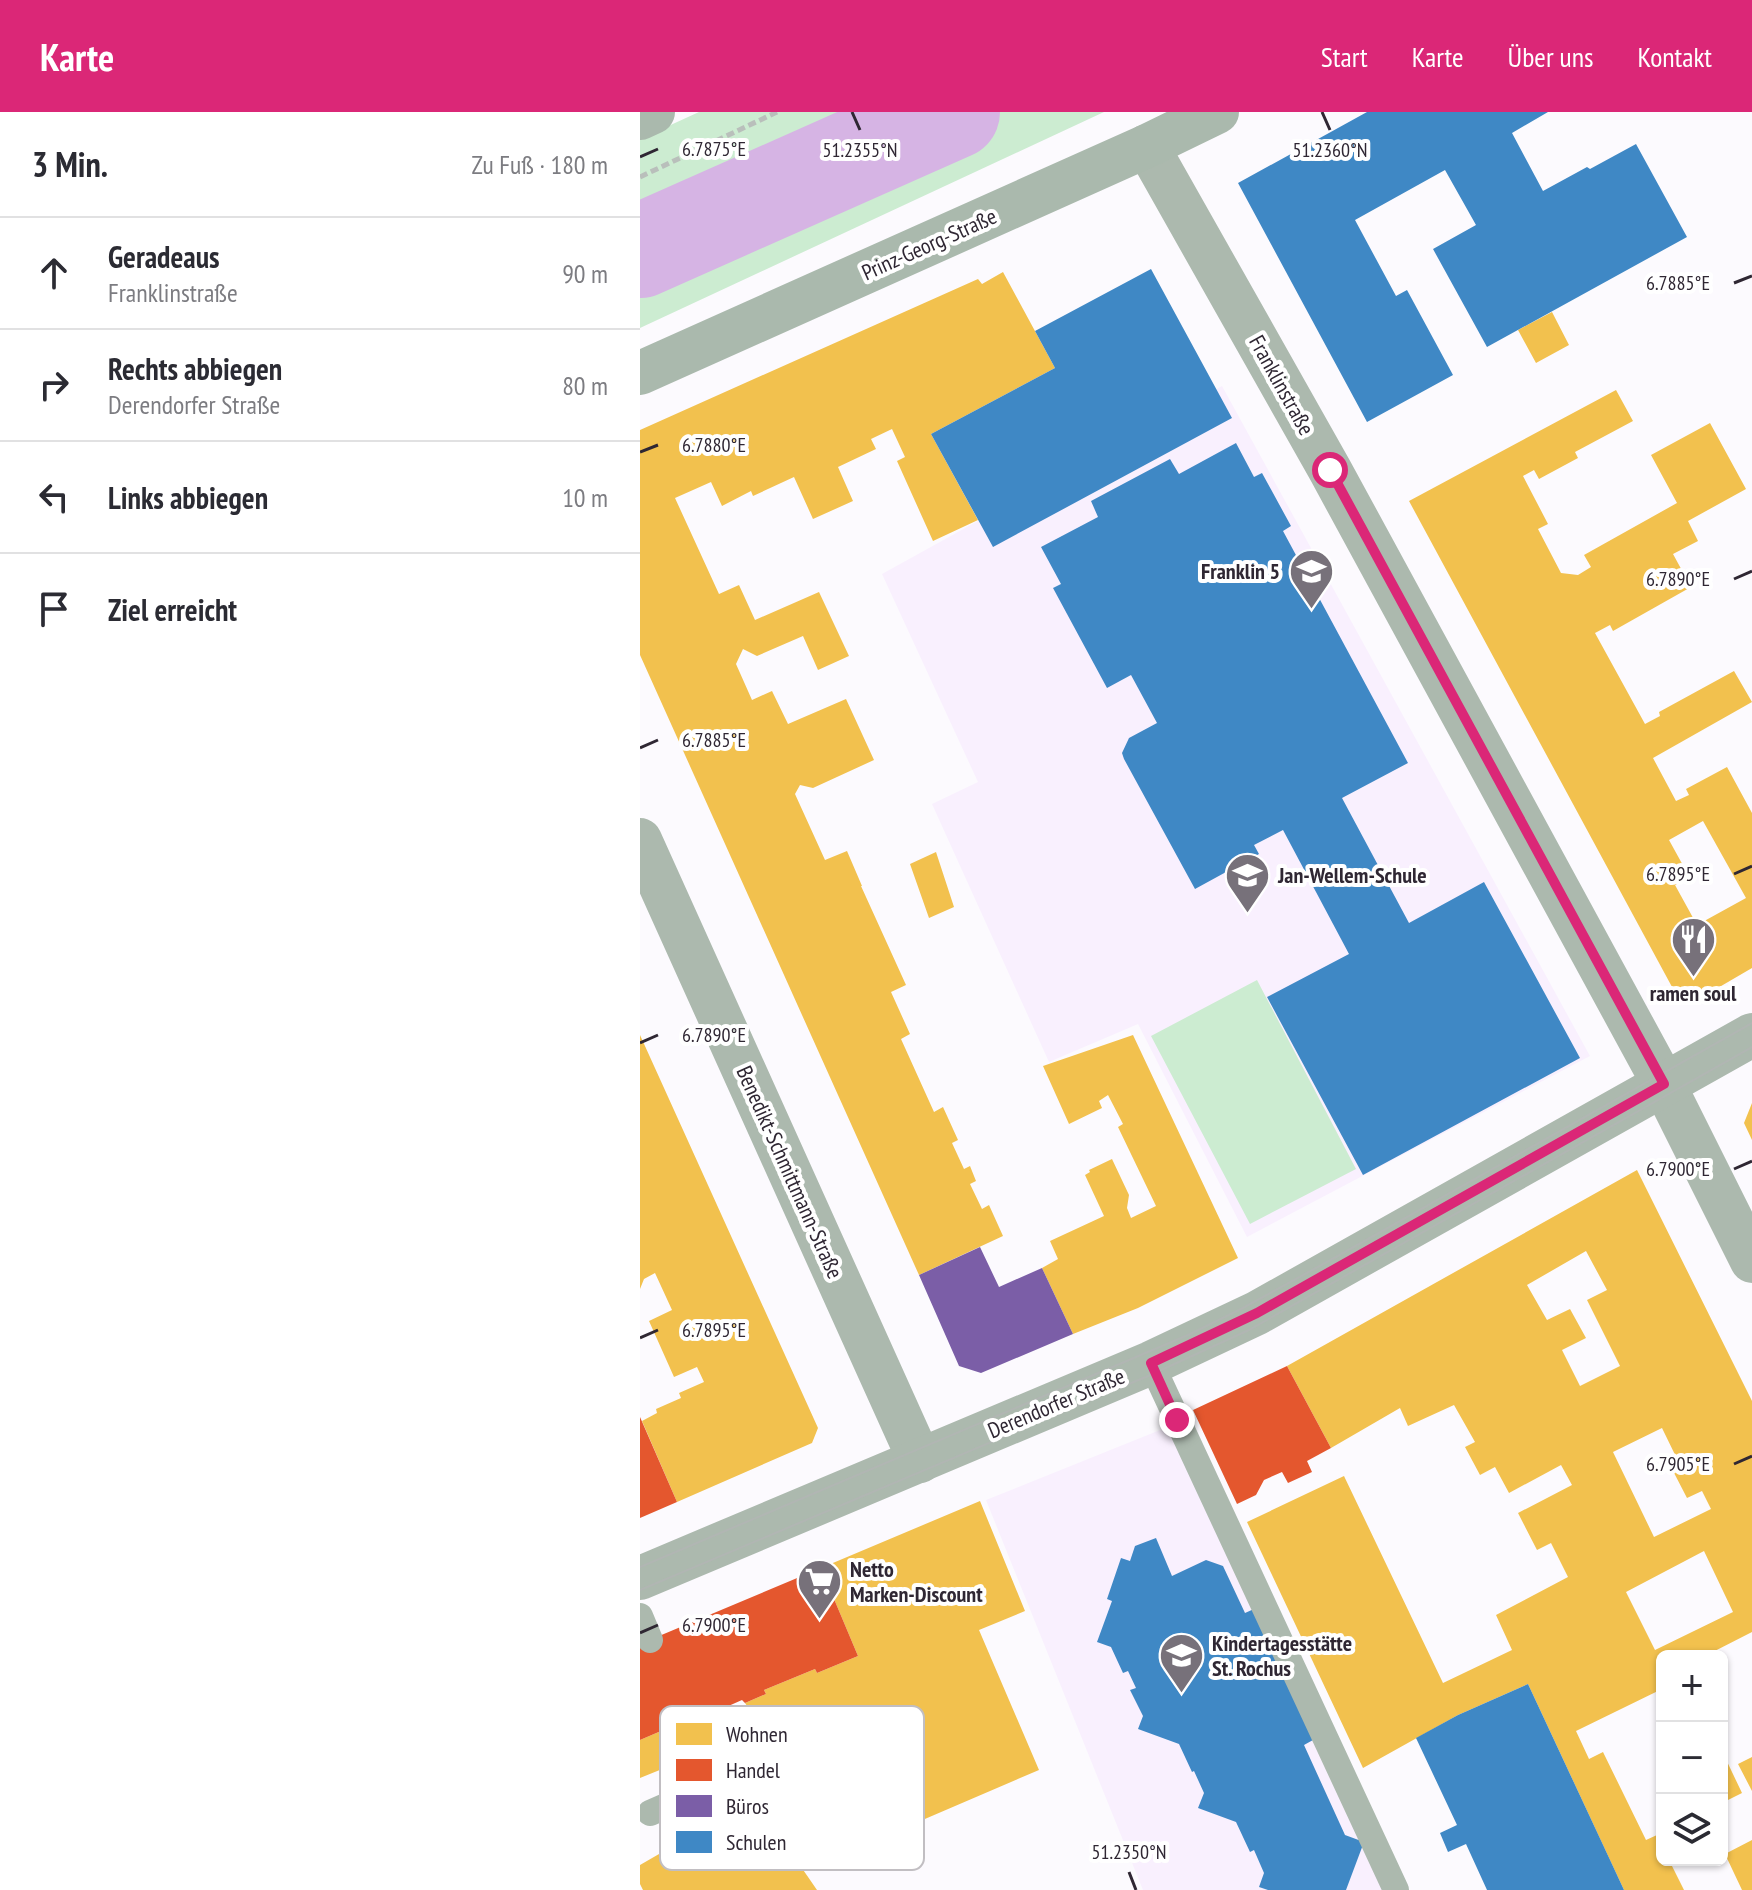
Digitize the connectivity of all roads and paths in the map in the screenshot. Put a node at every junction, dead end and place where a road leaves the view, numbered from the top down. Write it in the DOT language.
graph roads {
  1 [pos="653,112"];
  2 [pos="777,112"];
  3 [pos="1217,112"];
  4 [pos="640,118"];
  5 [pos="1147,146"];
  6 [pos="640,177"];
  7 [pos="640,373"];
  8 [pos="640,840"];
  9 [pos="1752,1035"];
  10 [pos="1664,1084"];
  11 [pos="1752,1261"];
  12 [pos="1151,1363"];
  13 [pos="920,1461"];
  14 [pos="640,1578"];
  15 [pos="660,1809"];
  16 [pos="650,1813"];
  17 [pos="1396,1890"];
  1 -- 4 [label="main road"];
  2 -- 6 [label="path"];
  3 -- 5 [label="main road, Prinz-Georg-Straße"];
  5 -- 7 [label="main road, Prinz-Georg-Straße"];
  5 -- 10 [label="street, Franklinstraße"];
  8 -- 13 [label="street, Benedikt-Schmittmann-Straße"];
  9 -- 10 [label="street, Derendorfer Straße"];
  10 -- 11 [label="street, Franklinstraße"];
  10 -- 12 [label="street, Derendorfer Straße"];
  12 -- 13 [label="street, Derendorfer Straße"];
  12 -- 17 [label="lane"];
  13 -- 14 [label="street, Derendorfer Straße"];
  15 -- 16 [label="lane"];
}
